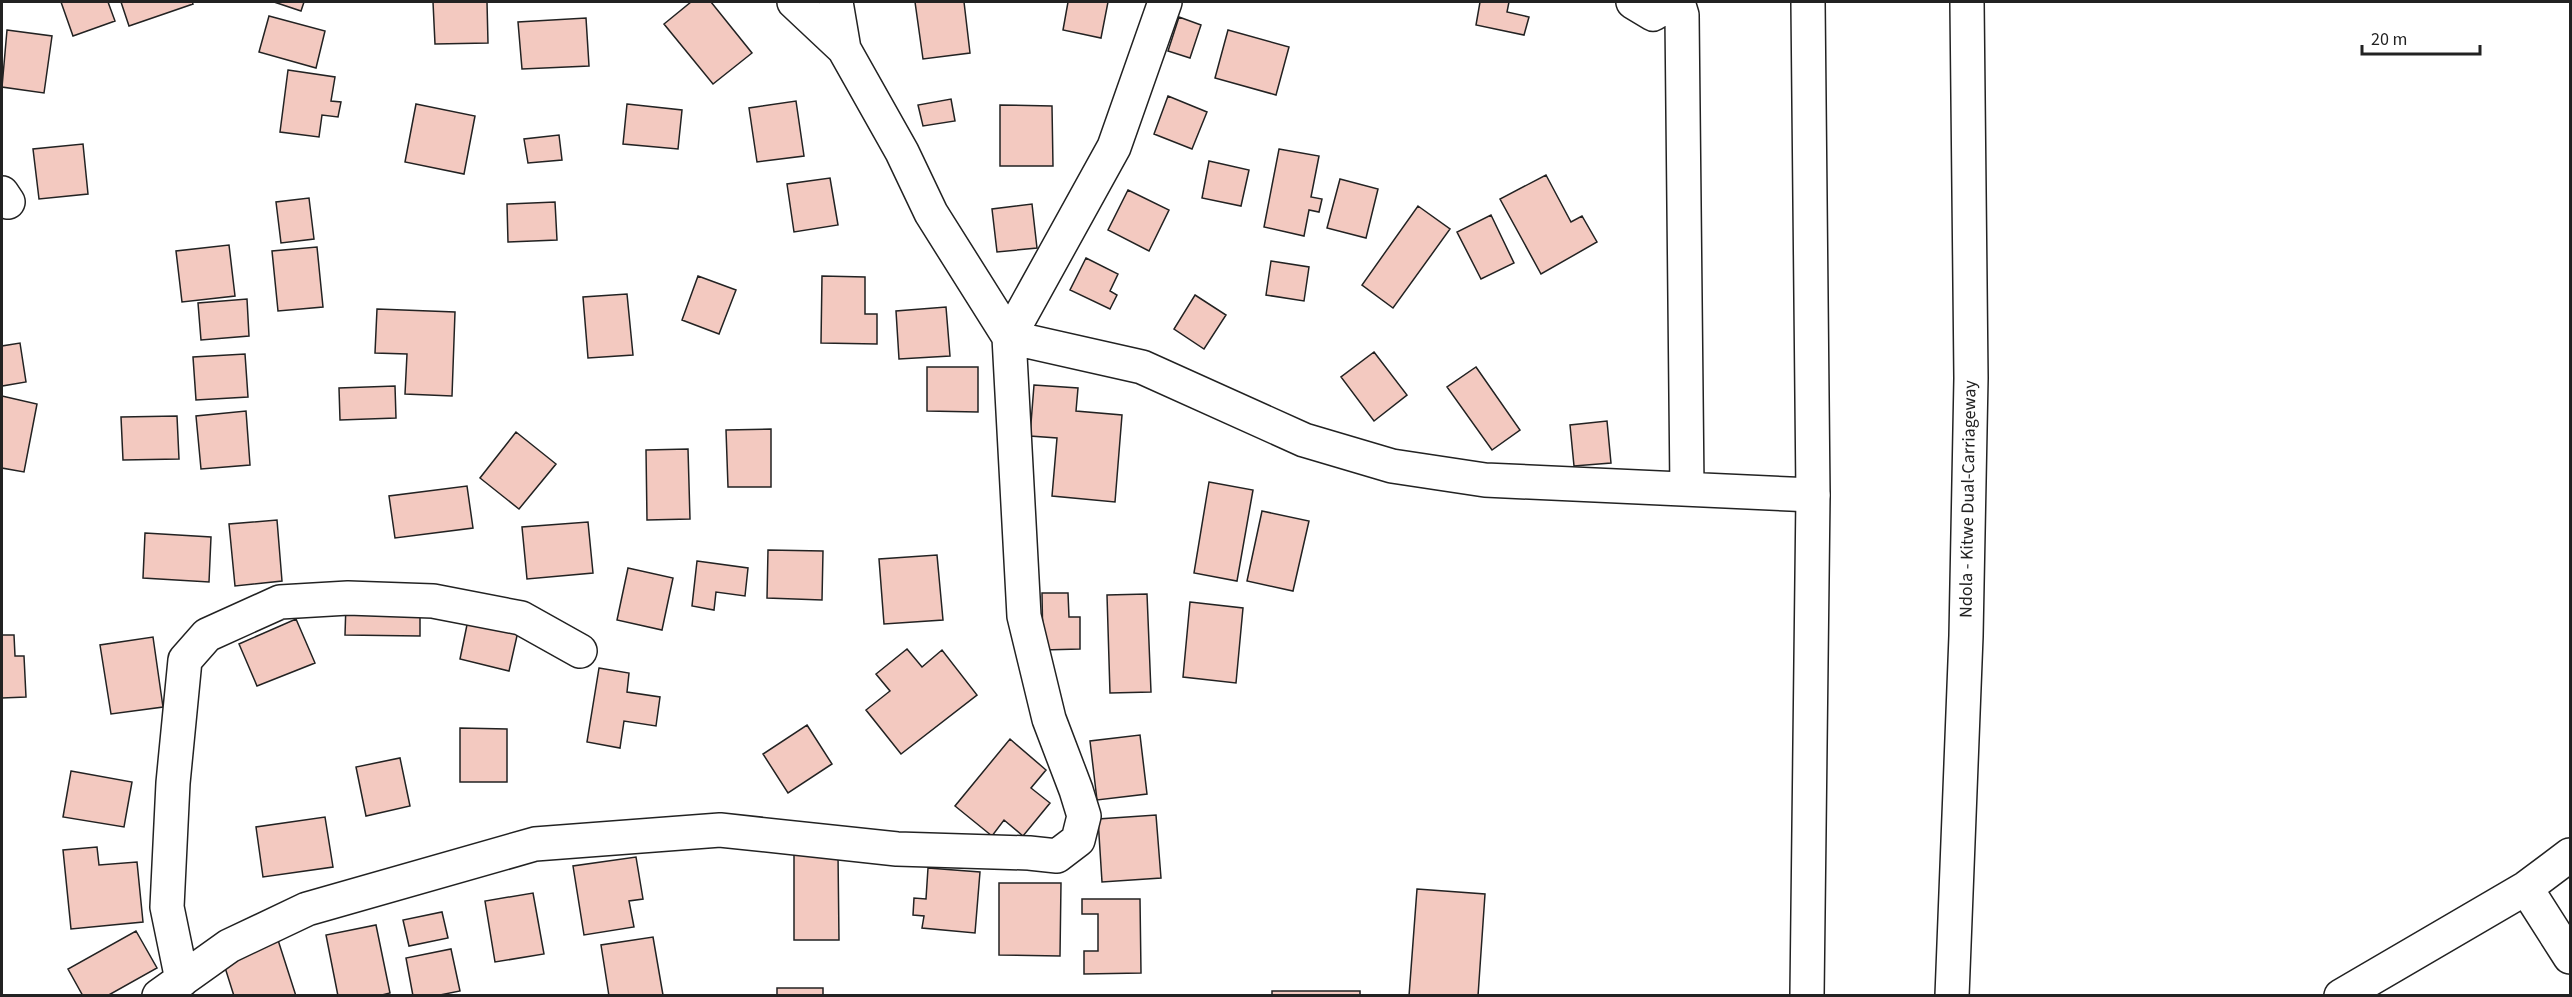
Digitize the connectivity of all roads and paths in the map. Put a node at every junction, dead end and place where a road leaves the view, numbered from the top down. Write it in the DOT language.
graph roads {
  1 [pos="794,2"];
  2 [pos="836,2"];
  3 [pos="1165,2"];
  4 [pos="1633,2"];
  5 [pos="1673,2"];
  6 [pos="1678,2"];
  7 [pos="1808,2"];
  8 [pos="1967,2"];
  9 [pos="844,50"];
  10 [pos="1009,337"];
  11 [pos="1687,489"];
  12 [pos="1813,495"];
  13 [pos="580,651"];
  14 [pos="2571,855"];
  15 [pos="2526,888"];
  16 [pos="2571,957"];
  17 [pos="171,988"];
  18 [pos="1807,996"];
  19 [pos="1952,996"];
  20 [pos="2341,996"];
  1 -- 9 [label="main road"];
  2 -- 9 [label="main road"];
  3 -- 10 [label="main road"];
  4 -- 5 [label="main road"];
  6 -- 11 [label="main road"];
  7 -- 12 [label="main road"];
  8 -- 19 [label="main road, Ndola - Kitwe Dual-Carriageway"];
  9 -- 10 [label="main road"];
  10 -- 11 [label="main road"];
  10 -- 17 [label="main road"];
  11 -- 12 [label="main road"];
  12 -- 18 [label="main road"];
  13 -- 17 [label="main road"];
  14 -- 15 [label="main road"];
  15 -- 16 [label="main road"];
  15 -- 20 [label="main road"];
}
